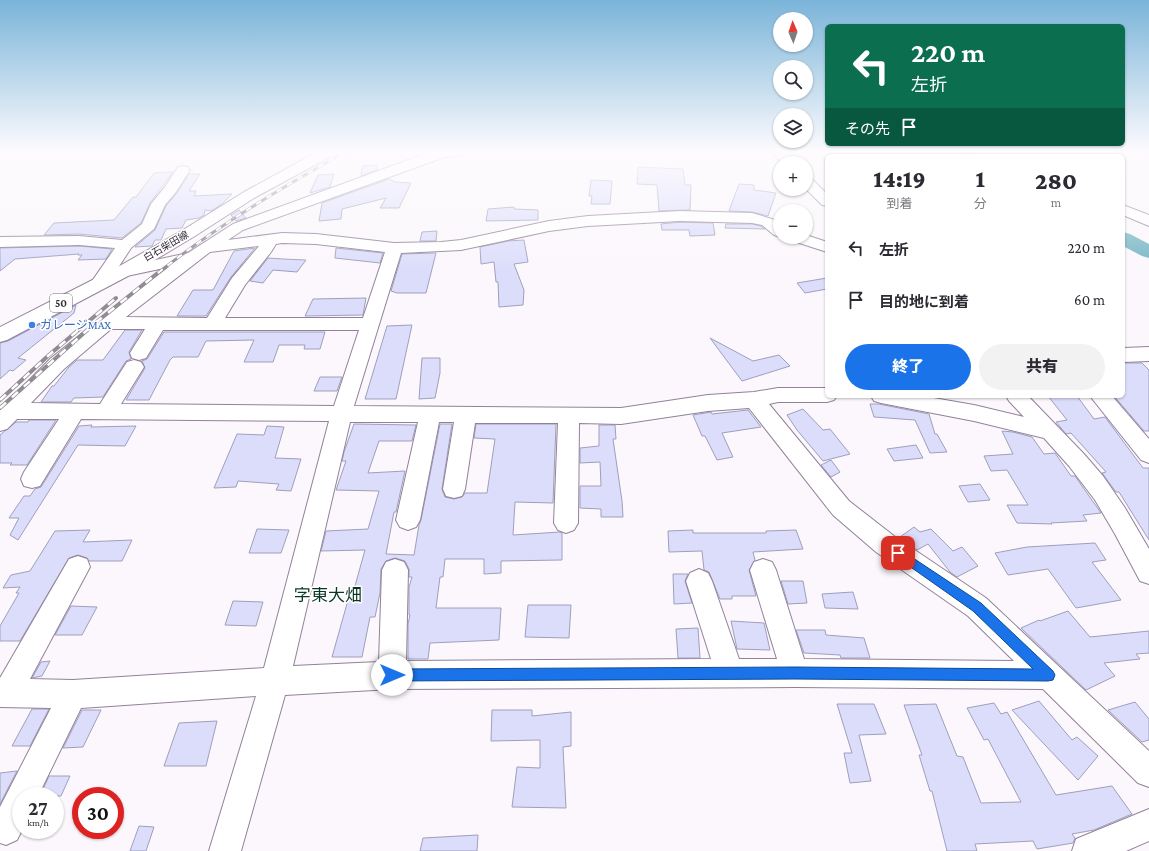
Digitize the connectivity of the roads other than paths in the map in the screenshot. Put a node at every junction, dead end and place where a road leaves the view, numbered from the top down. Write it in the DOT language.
graph roads {
  1 [pos="170,191"];
  2 [pos="257,191"];
  3 [pos="337,191"];
  4 [pos="816,191"];
  5 [pos="825,200"];
  6 [pos="1125,210"];
  7 [pos="1149,221"];
  8 [pos="773,227"];
  9 [pos="270,239"];
  10 [pos="0,242"];
  11 [pos="813,242"];
  12 [pos="125,245"];
  13 [pos="825,246"];
  14 [pos="394,248"];
  15 [pos="199,252"];
  16 [pos="122,272"];
  17 [pos="99,284"];
  18 [pos="106,323"];
  19 [pos="158,323"];
  20 [pos="212,324"];
  21 [pos="370,324"];
  22 [pos="0,335"];
  23 [pos="1125,355"];
  24 [pos="1147,356"];
  25 [pos="825,395"];
  26 [pos="892,398"];
  27 [pos="1018,398"];
  28 [pos="1102,398"];
  29 [pos="754,400"];
  30 [pos="75,412"];
  31 [pos="106,412"];
  32 [pos="342,413"];
  33 [pos="430,414"];
  34 [pos="466,414"];
  35 [pos="569,415"];
  36 [pos="6,417"];
  37 [pos="1051,432"];
  38 [pos="1149,454"];
  39 [pos="32,479"];
  40 [pos="454,489"];
  41 [pos="408,520"];
  42 [pos="566,523"];
  43 [pos="78,567"];
  44 [pos="395,570"];
  45 [pos="763,570"];
  46 [pos="1149,572"];
  47 [pos="699,581"];
  48 [pos="795,673"];
  49 [pos="730,674"];
  50 [pos="392,675"];
  51 [pos="1048,675"];
  52 [pos="275,680"];
  53 [pos="3,693"];
  54 [pos="73,694"];
  55 [pos="1149,772"];
  56 [pos="27,787"];
  57 [pos="12,817"];
  58 [pos="1149,825"];
  59 [pos="6,829"];
  60 [pos="225,851"];
  61 [pos="1088,851"];
  1 -- 12 [label="street"];
  2 -- 16 [label="main road, 白石柴田線 / 50"];
  3 -- 15 [label="street"];
  4 -- 5 [label="street"];
  6 -- 7 [label="street"];
  8 -- 14 [label="street"];
  9 -- 14 [label="street"];
  9 -- 15 [label="street"];
  9 -- 20 [label="street"];
  10 -- 12 [label="street"];
  11 -- 13 [label="street"];
  12 -- 17 [label="street"];
  14 -- 21 [label="street"];
  15 -- 16 [label="street"];
  15 -- 18 [label="street"];
  16 -- 17 [label="main road, 白石柴田線 / 50"];
  17 -- 22 [label="main road, 白石柴田線 / 50"];
  18 -- 19 [label="street"];
  18 -- 36 [label="street"];
  19 -- 20 [label="street"];
  19 -- 31 [label="street"];
  20 -- 21 [label="street"];
  21 -- 32 [label="street"];
  23 -- 24 [label="street"];
  25 -- 29 [label="street"];
  26 -- 37 [label="street"];
  27 -- 37 [label="street"];
  28 -- 38 [label="street"];
  29 -- 35 [label="street"];
  29 -- 51 [label="street"];
  30 -- 31 [label="street"];
  30 -- 36 [label="street"];
  30 -- 39 [label="street"];
  31 -- 32 [label="street"];
  32 -- 33 [label="street"];
  32 -- 52 [label="street"];
  33 -- 34 [label="street"];
  33 -- 41 [label="street"];
  34 -- 35 [label="street"];
  34 -- 40 [label="street"];
  35 -- 42 [label="street"];
  37 -- 46 [label="street"];
  43 -- 53 [label="street"];
  44 -- 50 [label="street"];
  45 -- 48 [label="street"];
  47 -- 49 [label="street"];
  48 -- 49 [label="street"];
  48 -- 51 [label="street"];
  49 -- 50 [label="street"];
  50 -- 52 [label="street"];
  51 -- 55 [label="street"];
  52 -- 54 [label="street"];
  52 -- 60 [label="street"];
  53 -- 54 [label="street"];
  54 -- 56 [label="street"];
  57 -- 59 [label="street"];
  58 -- 61 [label="street"];
}
